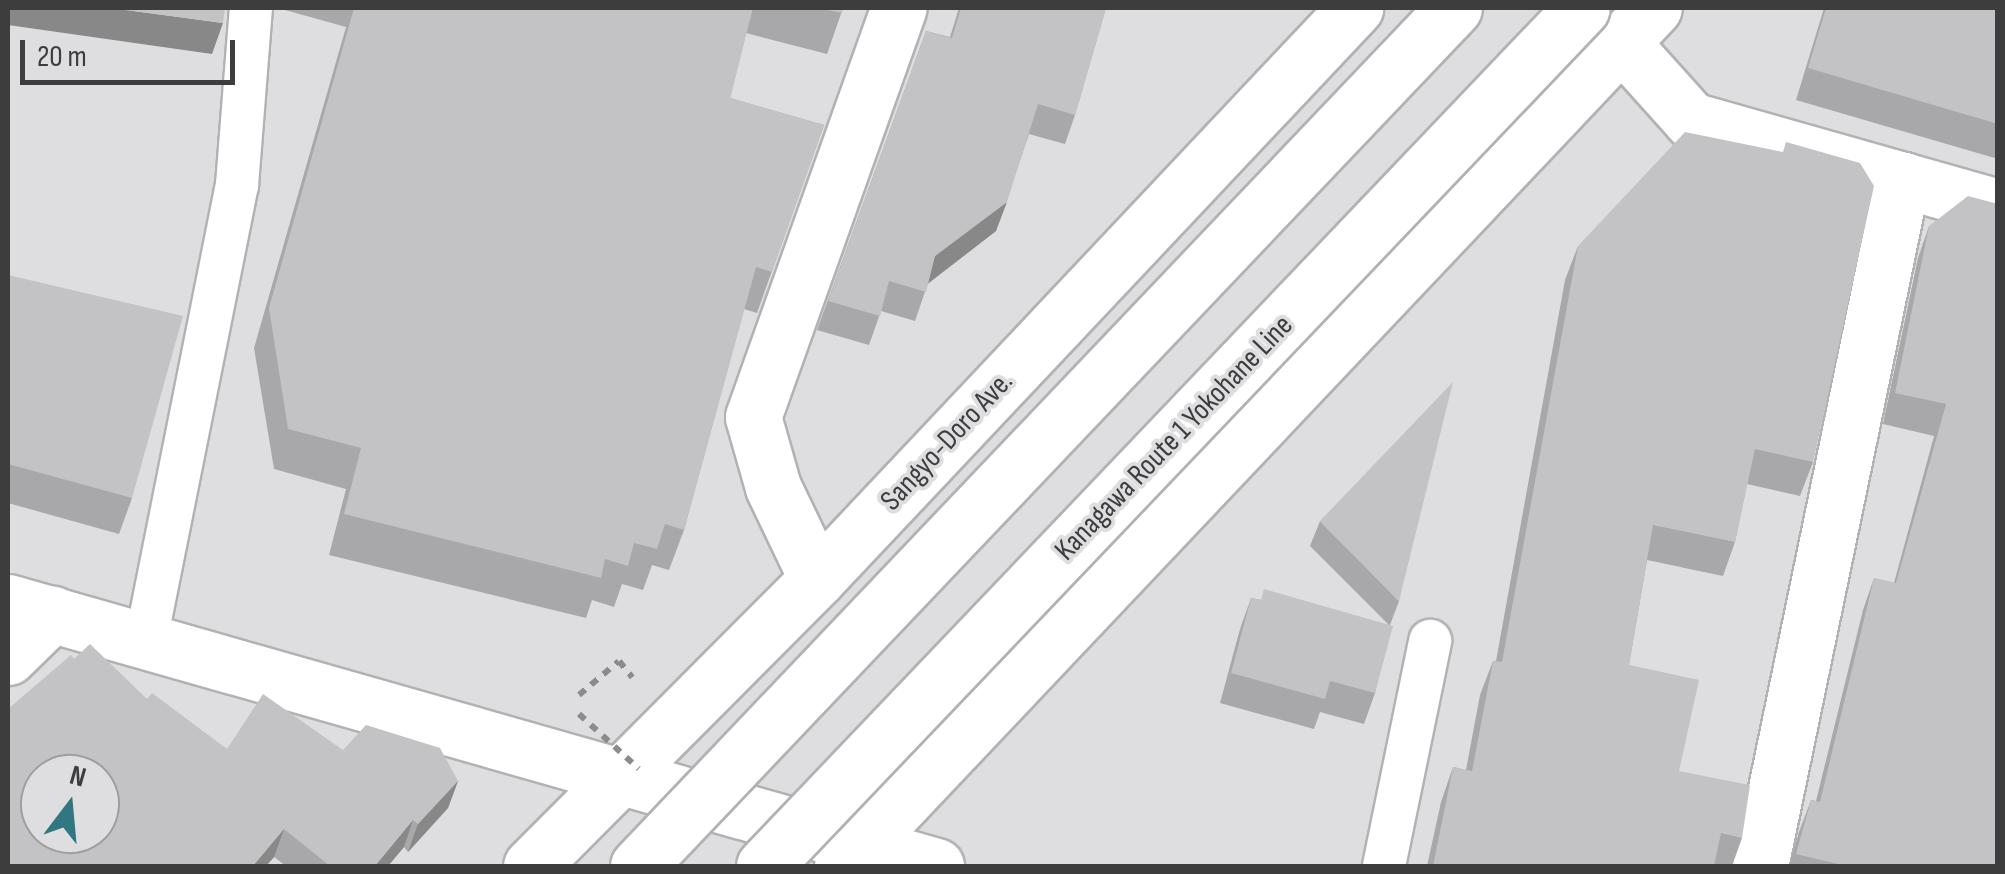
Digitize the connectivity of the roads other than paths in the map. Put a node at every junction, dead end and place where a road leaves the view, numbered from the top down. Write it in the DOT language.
graph roads {
  1 [pos="250,8"];
  2 [pos="898,8"];
  3 [pos="1356,8"];
  4 [pos="1454,8"];
  5 [pos="1582,8"];
  6 [pos="1638,25"];
  7 [pos="1902,180"];
  8 [pos="1998,207"];
  9 [pos="817,579"];
  10 [pos="30,608"];
  11 [pos="146,640"];
  12 [pos="1430,641"];
  13 [pos="8,656"];
  14 [pos="616,778"];
  15 [pos="852,856"];
  16 [pos="531,866"];
  17 [pos="638,866"];
  18 [pos="764,866"];
  19 [pos="936,866"];
  20 [pos="1384,866"];
  21 [pos="1760,866"];
  1 -- 11 [label="lane"];
  2 -- 9 [label="main road"];
  3 -- 9 [label="main road, Sangyo-Doro Ave."];
  4 -- 17 [label="main road, bridge"];
  5 -- 18 [label="main road, Kanagawa Route 1 Yokohane Line, bridge"];
  6 -- 7 [label="main road"];
  6 -- 15 [label="main road"];
  7 -- 8 [label="main road"];
  7 -- 21 [label="main road"];
  9 -- 14 [label="main road, Sangyo-Doro Ave."];
  10 -- 11 [label="main road"];
  10 -- 13 [label="main road"];
  11 -- 14 [label="main road"];
  12 -- 20 [label="lane"];
  14 -- 15 [label="main road"];
  14 -- 16 [label="main road, Sangyo-Doro Ave."];
  15 -- 19 [label="main road"];
}
